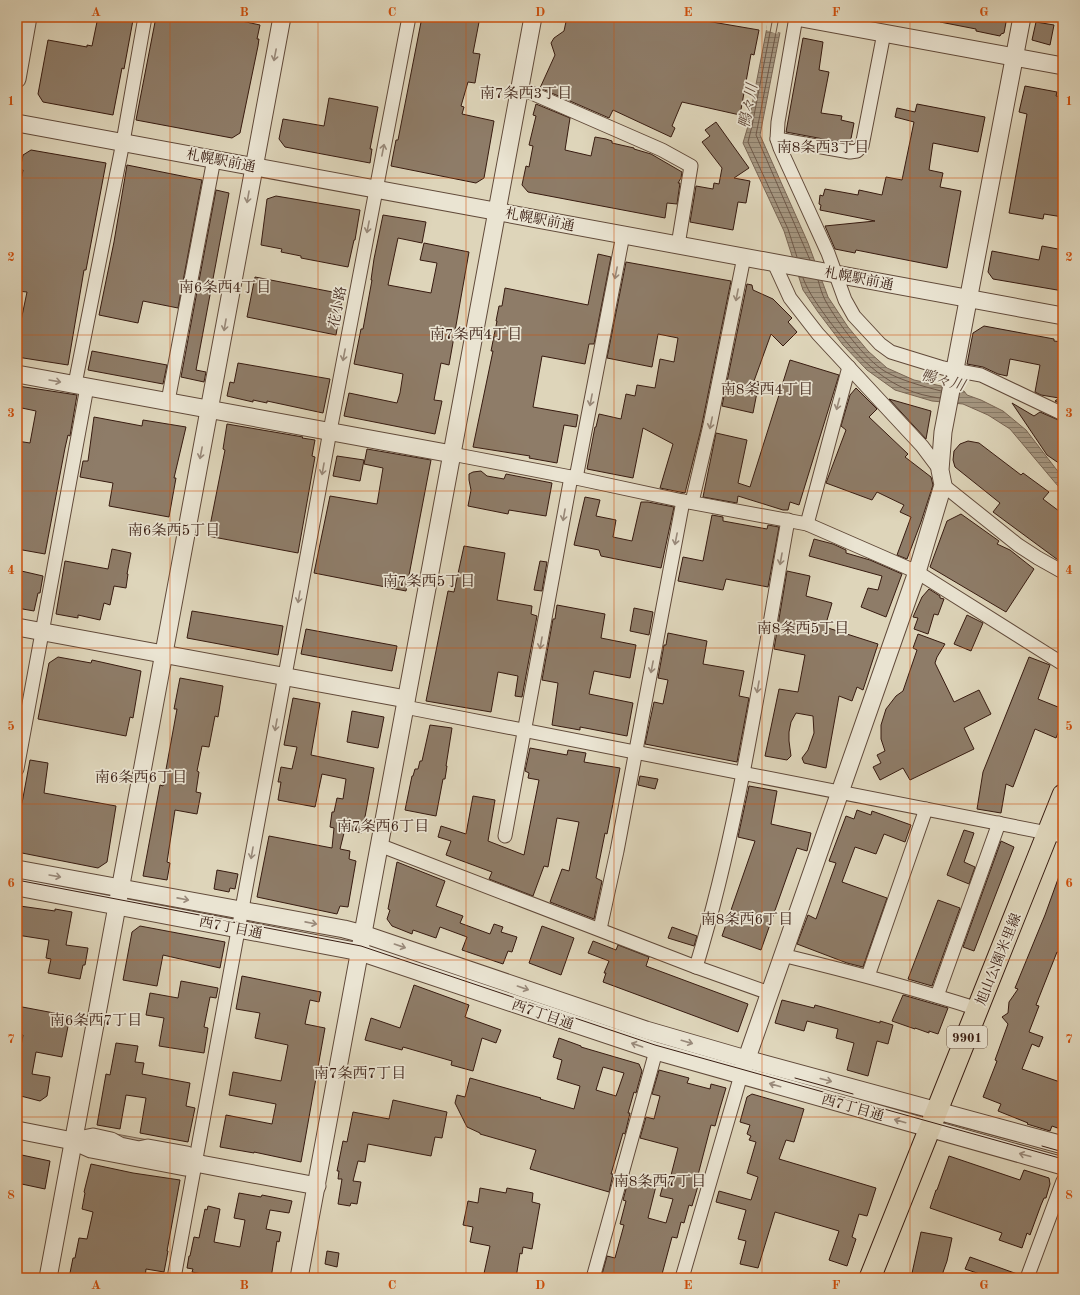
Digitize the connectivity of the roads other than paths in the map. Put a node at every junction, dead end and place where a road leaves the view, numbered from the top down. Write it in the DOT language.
graph roads {
  1 [pos="28,17"];
  2 [pos="145,17"];
  3 [pos="282,17"];
  4 [pos="409,17"];
  5 [pos="533,17"];
  6 [pos="796,17"];
  7 [pos="1022,17"];
  8 [pos="884,33"];
  9 [pos="1014,57"];
  10 [pos="1063,66"];
  11 [pos="17,79"];
  12 [pos="520,88"];
  13 [pos="17,123"];
  14 [pos="777,140"];
  15 [pos="123,142"];
  16 [pos="214,159"];
  17 [pos="254,166"];
  18 [pos="376,189"];
  19 [pos="498,211"];
  20 [pos="623,235"];
  21 [pos="678,245"];
  22 [pos="744,257"];
  23 [pos="774,263"];
  24 [pos="836,274"];
  25 [pos="968,299"];
  26 [pos="1063,316"];
  27 [pos="849,367"];
  28 [pos="955,370"];
  29 [pos="17,374"];
  30 [pos="81,385"];
  31 [pos="168,401"];
  32 [pos="209,408"];
  33 [pos="1063,414"];
  34 [pos="330,431"];
  35 [pos="452,454"];
  36 [pos="574,477"];
  37 [pos="942,478"];
  38 [pos="687,501"];
  39 [pos="788,520"];
  40 [pos="806,524"];
  41 [pos="917,572"];
  42 [pos="1063,572"];
  43 [pos="17,627"];
  44 [pos="42,631"];
  45 [pos="163,654"];
  46 [pos="1063,664"];
  47 [pos="284,677"];
  48 [pos="406,703"];
  49 [pos="525,731"];
  50 [pos="635,752"];
  51 [pos="17,769"];
  52 [pos="743,773"];
  53 [pos="840,792"];
  54 [pos="1063,795"];
  55 [pos="926,809"];
  56 [pos="999,823"];
  57 [pos="1055,834"];
  58 [pos="505,836"];
  59 [pos="379,845"];
  60 [pos="17,868"];
  61 [pos="17,887"];
  62 [pos="120,887"];
  63 [pos="116,906"];
  64 [pos="242,910"];
  65 [pos="239,929"];
  66 [pos="600,929"];
  67 [pos="363,934"];
  68 [pos="360,952"];
  69 [pos="782,955"];
  70 [pos="696,967"];
  71 [pos="868,976"];
  72 [pos="769,993"];
  73 [pos="937,996"];
  74 [pos="978,1009"];
  75 [pos="656,1052"];
  76 [pos="746,1059"];
  77 [pos="741,1075"];
  78 [pos="933,1120"];
  79 [pos="17,1130"];
  80 [pos="73,1141"];
  81 [pos="1063,1145"];
  82 [pos="195,1163"];
  83 [pos="1063,1166"];
  84 [pos="1063,1181"];
  85 [pos="317,1186"];
  86 [pos="48,1278"];
  87 [pos="174,1278"];
  88 [pos="300,1278"];
  89 [pos="593,1278"];
  90 [pos="682,1278"];
  91 [pos="870,1278"];
  92 [pos="1027,1278"];
  1 -- 11 [label="street"];
  2 -- 15 [label="street"];
  3 -- 17 [label="street, one-way"];
  18 -- 4 [label="street, 花小路, one-way"];
  5 -- 12 [label="street"];
  6 -- 8 [label="street"];
  6 -- 14 [label="street"];
  7 -- 9 [label="street"];
  8 -- 9 [label="street"];
  8 -- 14 [label="street"];
  9 -- 10 [label="street"];
  9 -- 25 [label="street"];
  12 -- 19 [label="street"];
  12 -- 21 [label="street"];
  13 -- 15 [label="street, 札幌駅前通"];
  14 -- 24 [label="street"];
  15 -- 16 [label="street, 札幌駅前通"];
  15 -- 30 [label="street"];
  16 -- 17 [label="street, 札幌駅前通"];
  16 -- 31 [label="street"];
  17 -- 18 [label="street, 札幌駅前通"];
  17 -- 32 [label="street, one-way"];
  18 -- 19 [label="street, 札幌駅前通"];
  18 -- 34 [label="street, 花小路, one-way"];
  19 -- 20 [label="street, 札幌駅前通"];
  19 -- 35 [label="street"];
  20 -- 21 [label="street, 札幌駅前通"];
  20 -- 36 [label="street, one-way"];
  21 -- 22 [label="street, 札幌駅前通"];
  22 -- 23 [label="street, 札幌駅前通"];
  22 -- 38 [label="street, one-way"];
  23 -- 24 [label="street, 札幌駅前通"];
  23 -- 27 [label="street"];
  24 -- 25 [label="street, 札幌駅前通"];
  24 -- 28 [label="street"];
  25 -- 26 [label="street, 札幌駅前通"];
  25 -- 28 [label="street"];
  27 -- 37 [label="street"];
  27 -- 40 [label="street, one-way"];
  28 -- 33 [label="street"];
  28 -- 37 [label="street"];
  29 -- 30 [label="street, one-way"];
  30 -- 31 [label="street"];
  30 -- 44 [label="street"];
  31 -- 32 [label="street"];
  32 -- 34 [label="street"];
  32 -- 45 [label="street, one-way"];
  34 -- 35 [label="street"];
  34 -- 47 [label="street, 花小路, one-way"];
  35 -- 36 [label="street"];
  35 -- 48 [label="street"];
  36 -- 38 [label="street"];
  36 -- 49 [label="street, one-way"];
  37 -- 41 [label="street"];
  37 -- 42 [label="street"];
  38 -- 39 [label="street"];
  38 -- 50 [label="street, one-way"];
  39 -- 40 [label="street"];
  39 -- 52 [label="street, one-way"];
  40 -- 41 [label="street"];
  41 -- 46 [label="street"];
  41 -- 53 [label="street"];
  43 -- 44 [label="street"];
  44 -- 45 [label="street"];
  44 -- 51 [label="street"];
  45 -- 47 [label="street"];
  45 -- 62 [label="street"];
  47 -- 48 [label="street"];
  47 -- 64 [label="street, 花小路, one-way"];
  48 -- 49 [label="street"];
  48 -- 59 [label="street"];
  49 -- 50 [label="street"];
  49 -- 58 [label="street"];
  50 -- 52 [label="street"];
  50 -- 66 [label="street"];
  52 -- 53 [label="street"];
  52 -- 70 [label="street"];
  53 -- 55 [label="street"];
  53 -- 69 [label="street"];
  54 -- 57 [label="main road, 旭山公園米里線 / 9901"];
  55 -- 56 [label="street"];
  55 -- 71 [label="street"];
  56 -- 57 [label="street"];
  56 -- 73 [label="street"];
  57 -- 74 [label="main road, 旭山公園米里線 / 9901"];
  59 -- 66 [label="street"];
  59 -- 67 [label="street"];
  60 -- 62 [label="street, 西7丁目通, one-way"];
  61 -- 63 [label="street, 西7丁目通"];
  62 -- 63 [label="street"];
  62 -- 64 [label="street, 西7丁目通, one-way"];
  63 -- 65 [label="street, 西7丁目通"];
  63 -- 80 [label="street"];
  64 -- 65 [label="street, 花小路"];
  64 -- 67 [label="street, 西7丁目通, one-way"];
  65 -- 68 [label="street, 西7丁目通"];
  65 -- 82 [label="street, 花小路"];
  66 -- 70 [label="street"];
  67 -- 68 [label="street"];
  67 -- 76 [label="street, 西7丁目通, one-way"];
  75 -- 68 [label="street, 西7丁目通, one-way"];
  68 -- 85 [label="street"];
  69 -- 71 [label="street"];
  69 -- 72 [label="street"];
  70 -- 72 [label="street"];
  71 -- 73 [label="street"];
  72 -- 76 [label="street"];
  73 -- 74 [label="street"];
  74 -- 78 [label="main road, 旭山公園米里線 / 9901"];
  75 -- 77 [label="street, 西7丁目通"];
  75 -- 89 [label="street"];
  76 -- 77 [label="street"];
  76 -- 78 [label="street, 西7丁目通, one-way"];
  78 -- 77 [label="street, 西7丁目通, one-way"];
  77 -- 90 [label="street"];
  78 -- 81 [label="street, 西7丁目通"];
  83 -- 78 [label="street, 西7丁目通, one-way"];
  78 -- 91 [label="main road, 旭山公園米里線 / 9901"];
  79 -- 80 [label="street"];
  80 -- 82 [label="street"];
  80 -- 86 [label="street"];
  82 -- 85 [label="street"];
  82 -- 87 [label="street, 花小路"];
  84 -- 92 [label="street"];
  85 -- 88 [label="street"];
}
